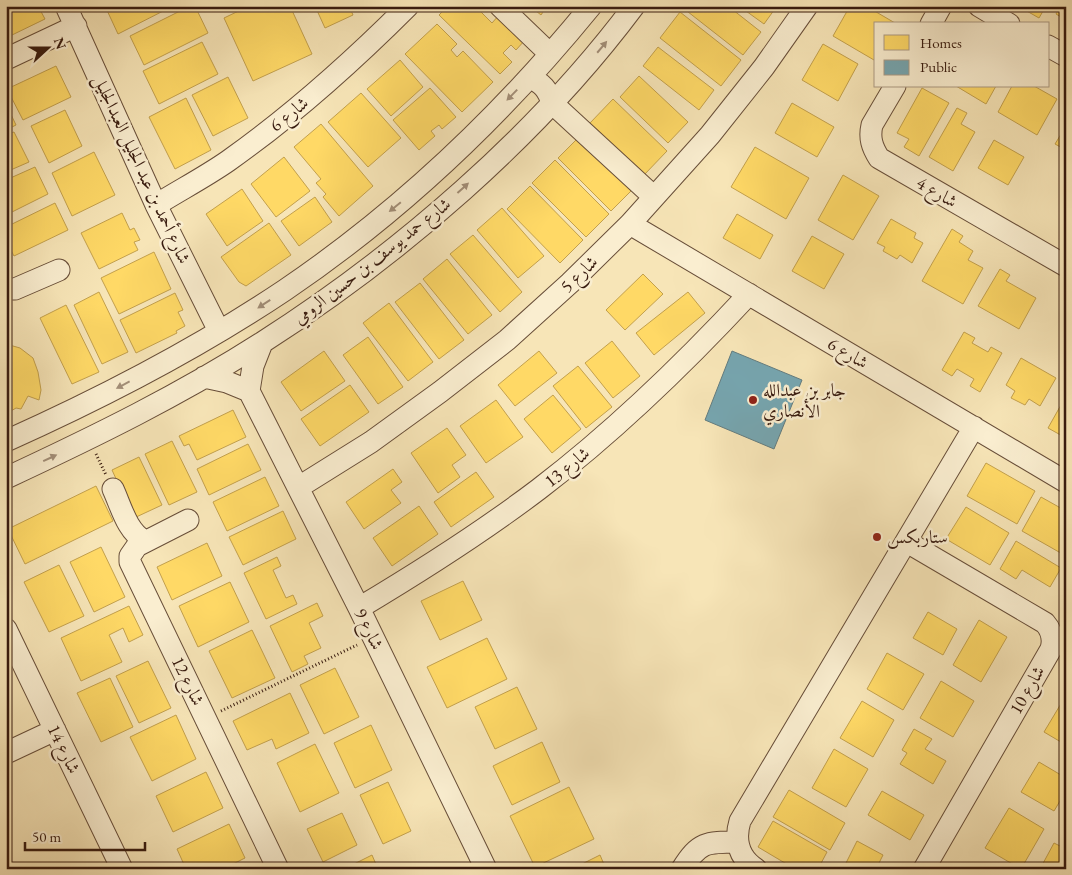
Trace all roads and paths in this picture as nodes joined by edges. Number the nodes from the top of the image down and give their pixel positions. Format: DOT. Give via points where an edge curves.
graph roads {
  1 [pos="66,6"];
  2 [pos="408,6"];
  3 [pos="500,6"];
  4 [pos="591,6"];
  5 [pos="634,6"];
  6 [pos="807,6"];
  7 [pos="941,6"];
  8 [pos="979,6"];
  9 [pos="932,22"];
  10 [pos="1006,22"];
  11 [pos="76,26"];
  12 [pos="1050,47"];
  13 [pos="554,50"];
  14 [pos="1066,56"];
  15 [pos="6,59"];
  16 [pos="582,70"];
  17 [pos="529,78"];
  18 [pos="894,88"];
  19 [pos="552,103"];
  20 [pos="654,197"];
  21 [pos="156,205"];
  22 [pos="630,224"];
  23 [pos="1066,266"];
  24 [pos="59,270"];
  25 [pos="6,289"];
  26 [pos="750,294"];
  27 [pos="219,331"];
  28 [pos="262,343"];
  29 [pos="204,377"];
  30 [pos="249,391"];
  31 [pos="974,427"];
  32 [pos="89,440"];
  33 [pos="6,441"];
  34 [pos="6,478"];
  35 [pos="1066,482"];
  36 [pos="299,487"];
  37 [pos="112,489"];
  38 [pos="188,520"];
  39 [pos="146,541"];
  40 [pos="907,542"];
  41 [pos="359,608"];
  42 [pos="6,629"];
  43 [pos="373,637"];
  44 [pos="206,719"];
  45 [pos="55,730"];
  46 [pos="6,753"];
  47 [pos="737,842"];
  48 [pos="122,869"];
  49 [pos="278,869"];
  50 [pos="486,869"];
  51 [pos="682,869"];
  52 [pos="756,869"];
  53 [pos="924,869"];
  1 -- 11 [label="street, شارع أحمد بن عبد الجليل العبدالجليل"];
  2 -- 21 [label="street, شارع 6" via="371,43 281,121 226,162"];
  3 -- 13 [label="street"];
  4 -- 13 [label="street, شارع حمد يوسف بن حسين الرومي"];
  16 -- 5 [label="street, شارع حمد يوسف بن حسين الرومي, one-way"];
  6 -- 20 [label="street, شارع 5" via="710,135"];
  7 -- 9 [label="street"];
  8 -- 10 [label="street"];
  11 -- 15 [label="street"];
  11 -- 21 [label="street, شارع أحمد بن عبد الجليل العبدالجليل"];
  12 -- 14 [label="street"];
  13 -- 16 [label="street" via="564,64"];
  13 -- 17 [label="street, شارع حمد يوسف بن حسين الرومي"];
  16 -- 19 [label="street, شارع حمد يوسف بن حسين الرومي"];
  17 -- 19 [label="street" via="542,84"];
  17 -- 27 [label="street, شارع حمد يوسف بن حسين الرومي, one-way" via="439,169 387,214 299,280"];
  18 -- 23 [label="street, شارع 4" via="872,125 872,146 879,158"];
  19 -- 20 [label="street"];
  28 -- 19 [label="street, شارع حمد يوسف بن حسين الرومي, one-way" via="338,292 426,222"];
  20 -- 22 [label="street, شارع 5"];
  21 -- 27 [label="street, شارع أحمد بن عبد الجليل العبدالجليل"];
  22 -- 26 [label="street, شارع 6"];
  22 -- 36 [label="street, شارع 5" via="506,340 371,442"];
  24 -- 25 [label="street" via="15,289"];
  26 -- 31 [label="street, شارع 6"];
  26 -- 41 [label="street, شارع 13" via="628,415 533,494 469,540"];
  27 -- 33 [label="street, شارع حمد يوسف بن حسين الرومي, one-way" via="75,410"];
  28 -- 29 [label="street, شارع حمد يوسف بن حسين الرومي"];
  28 -- 30 [label="street" via="253,366"];
  29 -- 30 [label="street"];
  29 -- 32 [label="street, شارع حمد يوسف بن حسين الرومي"];
  30 -- 36 [label="street, شارع 9"];
  31 -- 35 [label="street, شارع 6"];
  31 -- 40 [label="street"];
  34 -- 32 [label="street, شارع حمد يوسف بن حسين الرومي, one-way"];
  32 -- 37 [label="path"];
  36 -- 41 [label="street, شارع 9"];
  37 -- 39 [label="street" via="132,530"];
  38 -- 39 [label="street, شارع 12"];
  39 -- 44 [label="street, شارع 12" via="133,550 130,562"];
  40 -- 47 [label="street" via="740,821"];
  40 -- 53 [label="street, شارع 10" via="1045,623 1053,638 1051,649"];
  41 -- 43 [label="street, شارع 9"];
  42 -- 45 [label="street, شارع 14"];
  43 -- 44 [label="path"];
  43 -- 50 [label="street, شارع 9"];
  44 -- 49 [label="street, شارع 12"];
  45 -- 46 [label="street"];
  45 -- 48 [label="street, شارع 14"];
  47 -- 51 [label="street" via="708,843 699,847"];
  47 -- 52 [label="street" via="742,856"];
}
